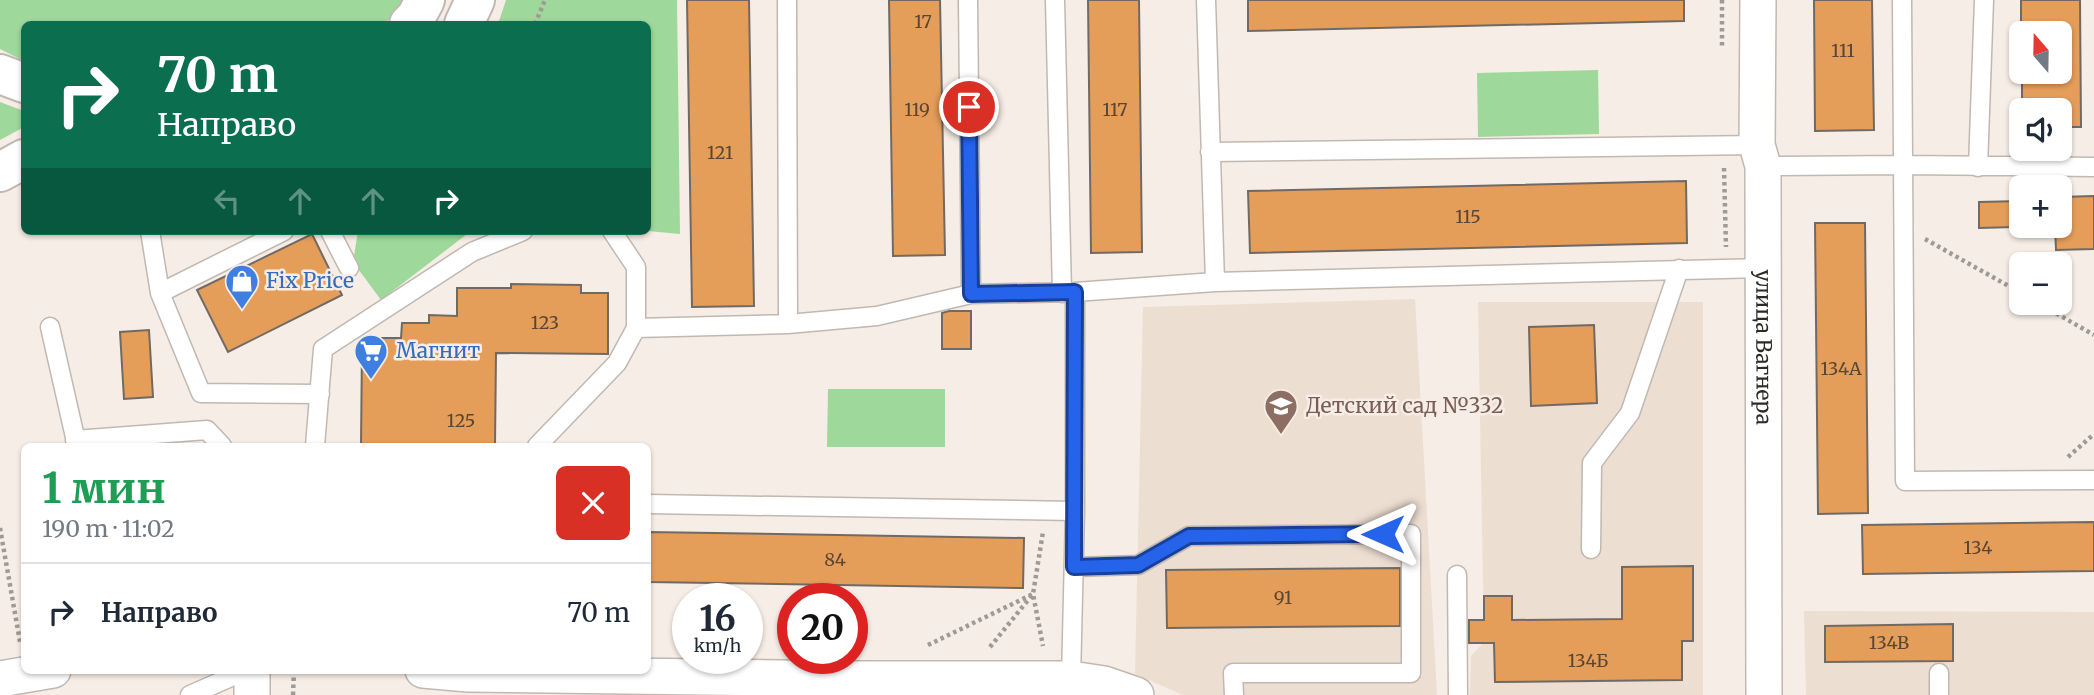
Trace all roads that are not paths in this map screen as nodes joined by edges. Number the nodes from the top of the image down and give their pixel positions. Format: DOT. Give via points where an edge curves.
graph roads {
  1 [pos="425,0"];
  2 [pos="475,0"];
  3 [pos="787,0"];
  4 [pos="968,0"];
  5 [pos="1055,0"];
  6 [pos="1206,0"];
  7 [pos="1758,0"];
  8 [pos="1902,0"];
  9 [pos="1984,0"];
  10 [pos="413,21"];
  11 [pos="465,21"];
  12 [pos="0,74"];
  13 [pos="21,82"];
  14 [pos="1210,152"];
  15 [pos="1760,156"];
  16 [pos="21,161"];
  17 [pos="1903,164"];
  18 [pos="1978,167"];
  19 [pos="2094,167"];
  20 [pos="0,172"];
  21 [pos="151,235"];
  22 [pos="276,235"];
  23 [pos="332,235"];
  24 [pos="513,235"];
  25 [pos="615,235"];
  26 [pos="349,268"];
  27 [pos="1763,268"];
  28 [pos="1679,269"];
  29 [pos="1215,282"];
  30 [pos="160,293"];
  31 [pos="1069,293"];
  32 [pos="971,294"];
  33 [pos="788,324"];
  34 [pos="50,327"];
  35 [pos="636,328"];
  36 [pos="320,394"];
  37 [pos="76,443"];
  38 [pos="219,443"];
  39 [pos="315,443"];
  40 [pos="540,443"];
  41 [pos="2094,480"];
  42 [pos="651,504"];
  43 [pos="1075,512"];
  44 [pos="1591,549"];
  45 [pos="1074,567"];
  46 [pos="1457,575"];
  47 [pos="1939,673"];
  48 [pos="31,674"];
  49 [pos="232,674"];
  50 [pos="252,674"];
  51 [pos="436,674"];
  52 [pos="921,674"];
  53 [pos="532,678"];
  54 [pos="1061,679"];
  55 [pos="0,680"];
  56 [pos="468,684"];
  57 [pos="735,686"];
  58 [pos="190,695"];
  59 [pos="252,695"];
  60 [pos="1136,695"];
  61 [pos="1234,695"];
  62 [pos="1458,695"];
  63 [pos="1764,695"];
  64 [pos="1939,695"];
  1 -- 10 [label="main road"];
  2 -- 11 [label="main road"];
  3 -- 33 [label="lane"];
  4 -- 32 [label="lane"];
  5 -- 31 [label="lane"];
  6 -- 14 [label="lane"];
  7 -- 15 [label="street, улица Вагнера"];
  8 -- 17 [label="lane"];
  9 -- 18 [label="lane"];
  12 -- 13 [label="main road"];
  14 -- 15 [label="lane"];
  14 -- 29 [label="lane"];
  15 -- 17 [label="lane"];
  15 -- 27 [label="street, улица Вагнера"];
  16 -- 20 [label="main road"];
  17 -- 18 [label="lane"];
  17 -- 41 [label="lane" via="1905,481"];
  18 -- 19 [label="lane"];
  21 -- 30 [label="lane"];
  22 -- 30 [label="lane"];
  23 -- 26 [label="lane"];
  24 -- 36 [label="lane" via="472,252 323,349"];
  25 -- 35 [label="lane" via="636,267"];
  27 -- 28 [label="lane"];
  27 -- 63 [label="street, улица Вагнера"];
  28 -- 29 [label="lane"];
  28 -- 44 [label="lane" via="1630,413 1592,463"];
  29 -- 31 [label="lane"];
  30 -- 36 [label="lane" via="201,393"];
  31 -- 32 [label="lane"];
  31 -- 43 [label="lane"];
  32 -- 33 [label="lane" via="877,316"];
  33 -- 35 [label="lane"];
  34 -- 37 [label="lane"];
  35 -- 40 [label="lane" via="617,363"];
  36 -- 39 [label="lane"];
  37 -- 38 [label="lane" via="207,430"];
  42 -- 43 [label="lane"];
  43 -- 45 [label="lane"];
  45 -- 54 [label="lane"];
  45 -- 61 [label="lane" via="1138,565 1189,536 1411,534 1411,674 1233,673"];
  46 -- 62 [label="lane"];
  47 -- 64 [label="lane"];
  48 -- 55 [label="street"];
  49 -- 58 [label="lane"];
  50 -- 59 [label="street"];
  51 -- 56 [label="street"];
  52 -- 54 [label="street"];
  52 -- 57 [label="street"];
  53 -- 56 [label="street"];
  53 -- 57 [label="street"];
  54 -- 60 [label="street" via="1104,684"];
}
